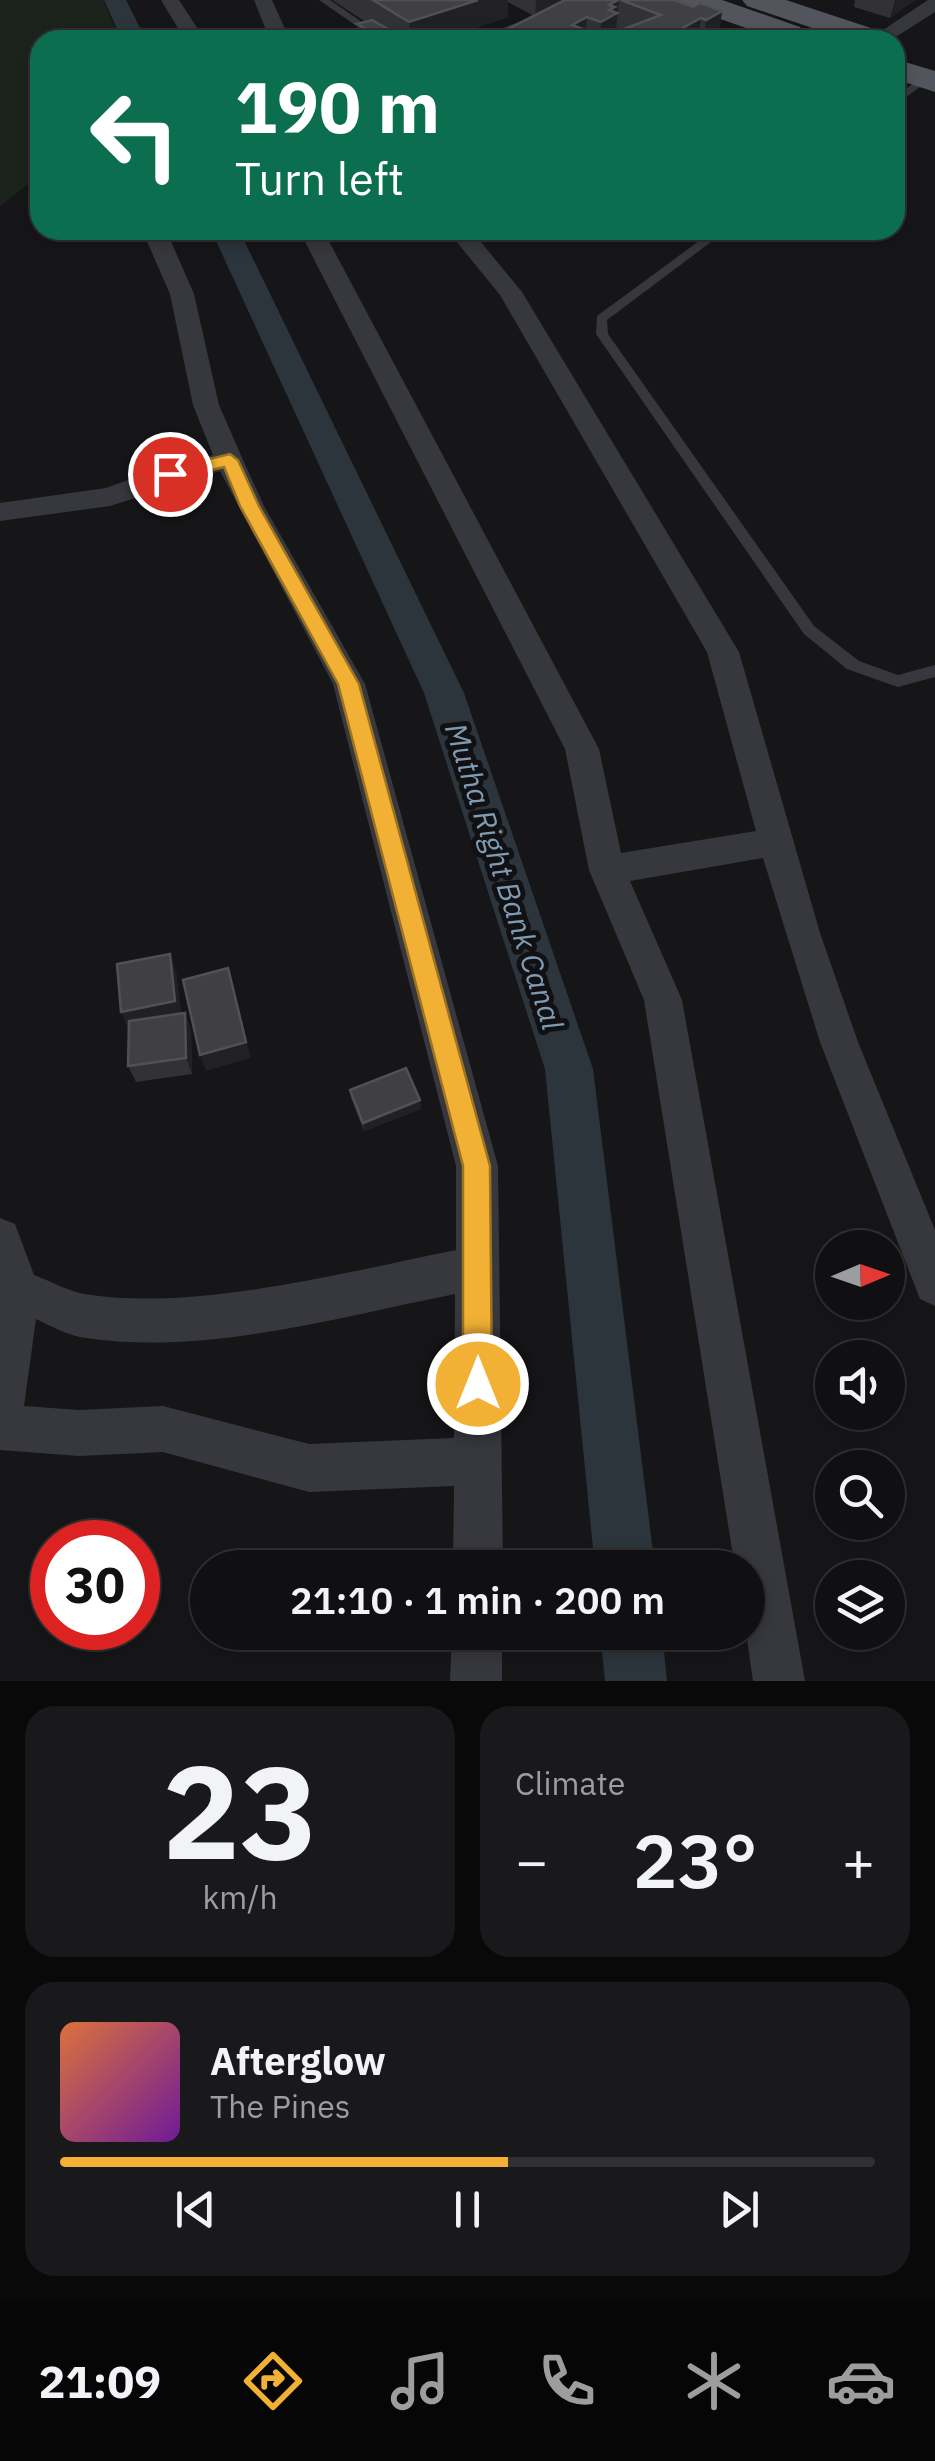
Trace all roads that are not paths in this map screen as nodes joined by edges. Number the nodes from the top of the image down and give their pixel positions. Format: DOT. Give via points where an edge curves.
graph roads {
  1 [pos="170,0"];
  2 [pos="263,0"];
  3 [pos="324,0"];
  4 [pos="935,4"];
  5 [pos="692,13"];
  6 [pos="511,16"];
  7 [pos="541,18"];
  8 [pos="755,22"];
  9 [pos="526,24"];
  10 [pos="189,30"];
  11 [pos="276,30"];
  12 [pos="368,30"];
  13 [pos="506,30"];
  14 [pos="715,30"];
  15 [pos="780,30"];
  16 [pos="810,30"];
  17 [pos="894,30"];
  18 [pos="905,53"];
  19 [pos="905,69"];
  20 [pos="932,73"];
  21 [pos="905,94"];
  22 [pos="158,240"];
  23 [pos="316,240"];
  24 [pos="467,240"];
  25 [pos="707,240"];
  26 [pos="230,460"];
  27 [pos="0,512"];
  28 [pos="935,670"];
  29 [pos="774,842"];
  30 [pos="608,870"];
  31 [pos="0,1239"];
  32 [pos="477,1268"];
  33 [pos="935,1284"];
  34 [pos="18,1290"];
  35 [pos="0,1411"];
  36 [pos="0,1426"];
  37 [pos="478,1461"];
  38 [pos="478,1550"];
  39 [pos="477,1650"];
  40 [pos="476,1681"];
  41 [pos="778,1681"];
  1 -- 10 [label="street"];
  2 -- 11 [label="street"];
  3 -- 12 [label="lane"];
  4 -- 17 [label="street"];
  5 -- 8 [label="main road"];
  5 -- 14 [label="lane"];
  6 -- 9 [label="lane"];
  7 -- 9 [label="lane"];
  8 -- 15 [label="main road"];
  8 -- 16 [label="main road"];
  9 -- 13 [label="lane"];
  18 -- 20 [label="main road"];
  19 -- 20 [label="main road"];
  20 -- 21 [label="lane"];
  22 -- 26 [label="street" via="182,294 206,405"];
  23 -- 30 [label="street" via="582,748"];
  24 -- 29 [label="street" via="510,292 594,426 723,652"];
  25 -- 28 [label="lane" via="601,318 602,334 808,630 853,665 898,680"];
  26 -- 27 [label="street" via="110,497"];
  26 -- 32 [label="street" via="349,684 477,1166"];
  29 -- 30 [label="street"];
  29 -- 33 [label="street" via="839,1042"];
  30 -- 41 [label="street" via="663,1000"];
  31 -- 34 [label="street"];
  32 -- 34 [label="street" via="268,1309 145,1321 81,1316"];
  32 -- 37 [label="street"];
  34 -- 35 [label="street"];
  36 -- 37 [label="street" via="79,1434 163,1430 309,1468"];
  37 -- 38 [label="street"];
  39 -- 40 [label="street"];
}
